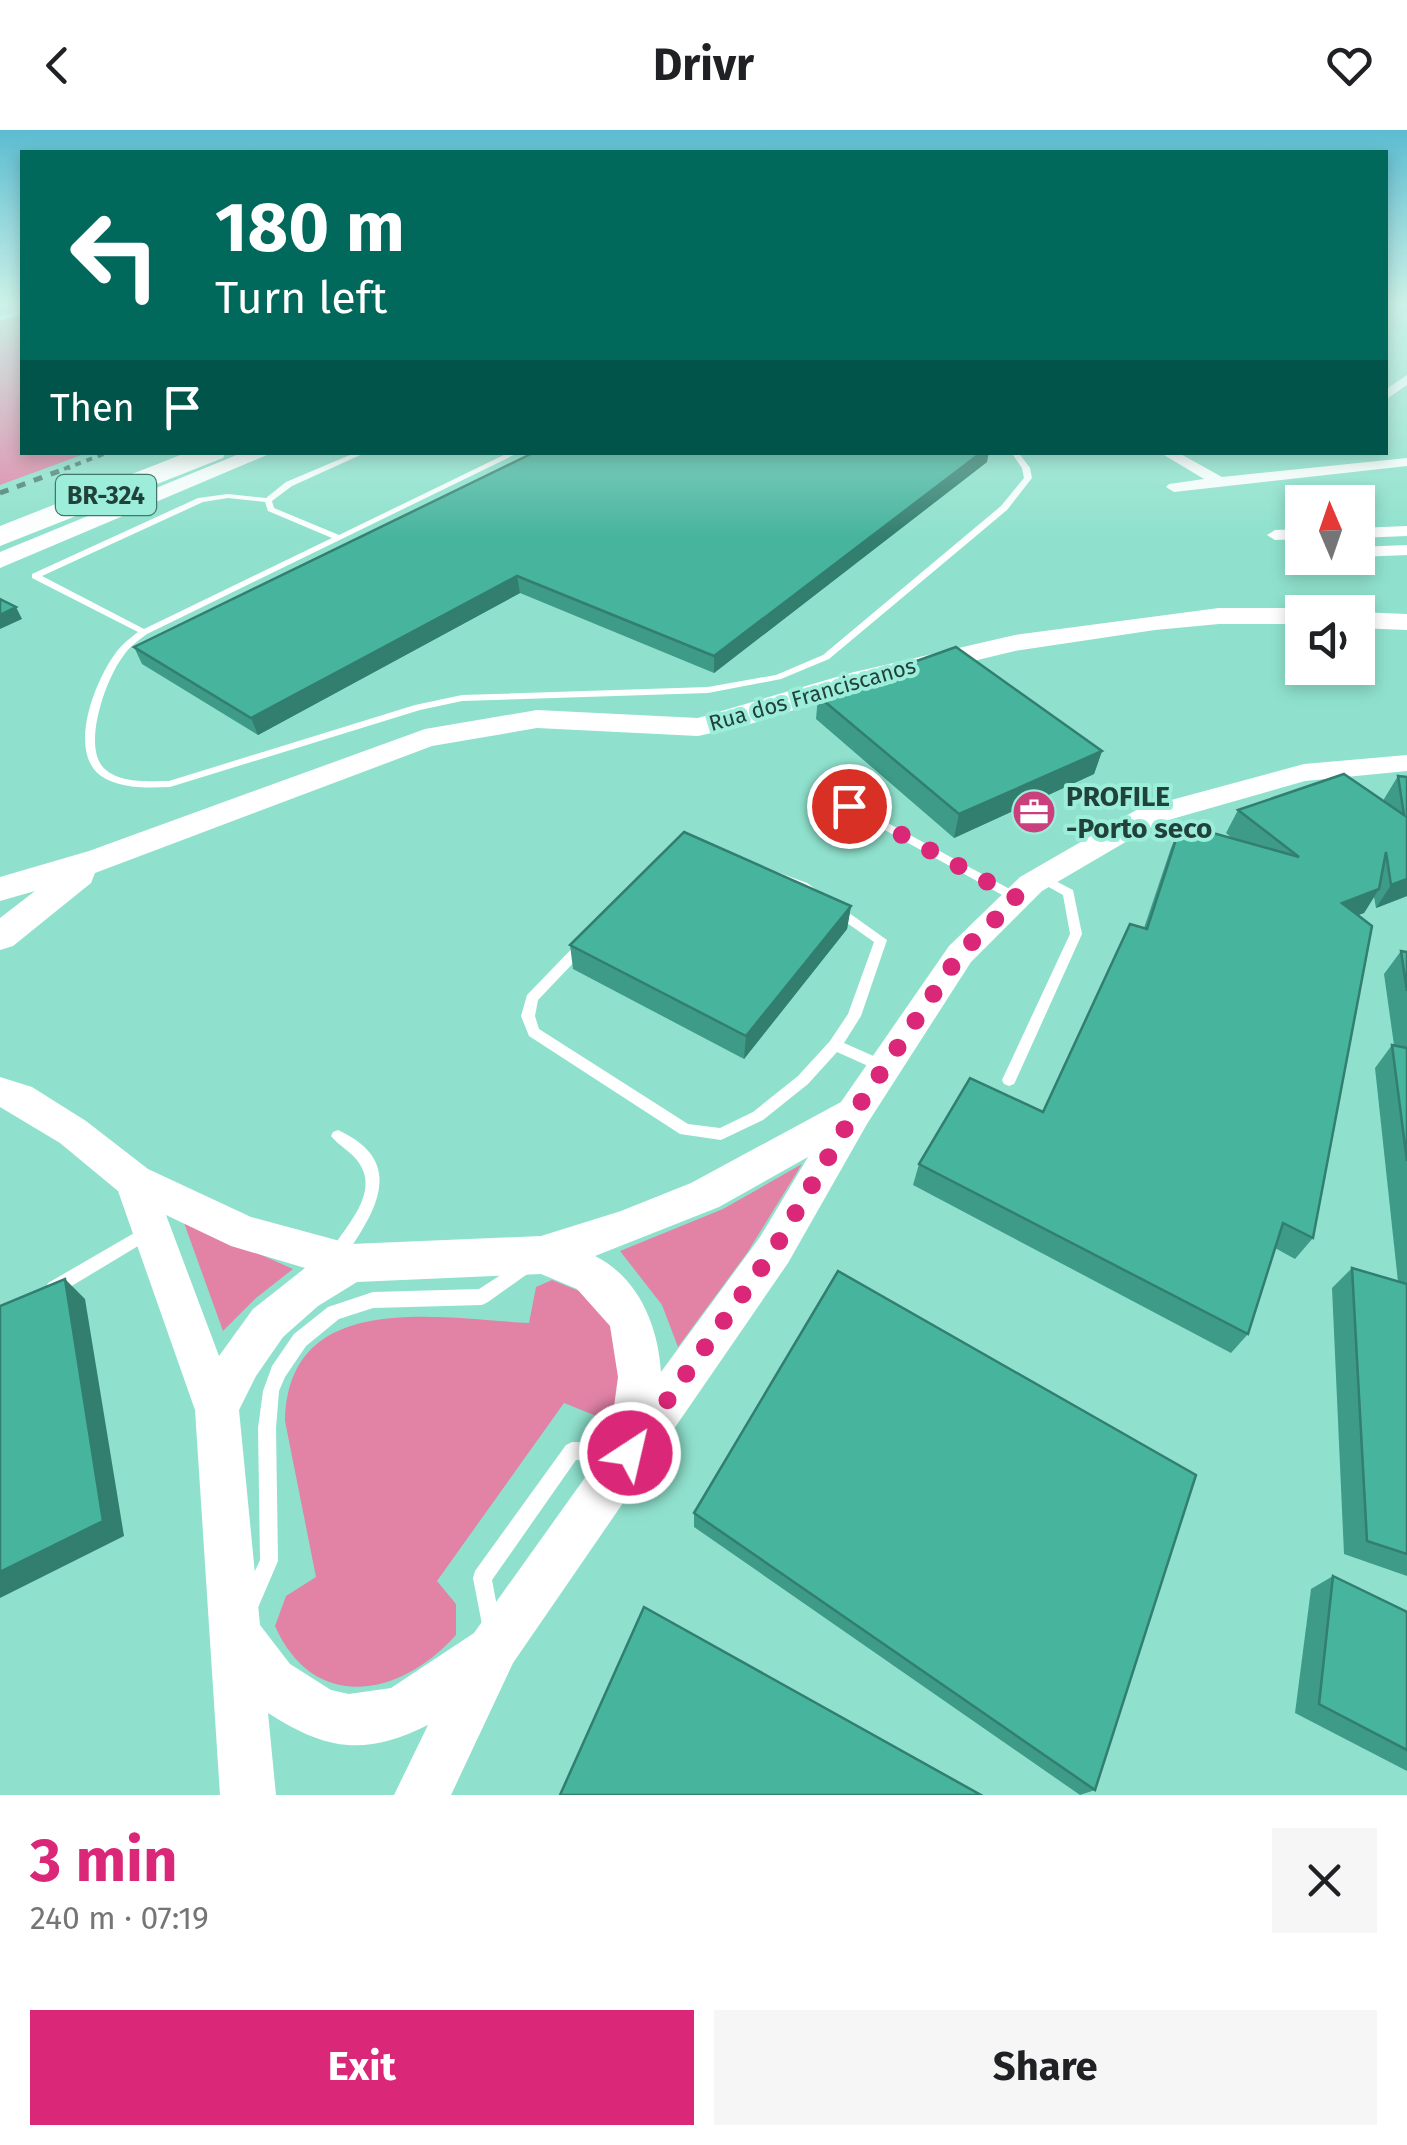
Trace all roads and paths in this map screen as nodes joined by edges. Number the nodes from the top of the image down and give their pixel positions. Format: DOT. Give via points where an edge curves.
graph roads {
  1 [pos="164,455"];
  2 [pos="205,455"];
  3 [pos="257,455"];
  4 [pos="357,455"];
  5 [pos="512,455"];
  6 [pos="1016,455"];
  7 [pos="1171,455"];
  8 [pos="1407,462"];
  9 [pos="1218,481"];
  10 [pos="1174,486"];
  11 [pos="268,500"];
  12 [pos="0,519"];
  13 [pos="1407,531"];
  14 [pos="1375,532"];
  15 [pos="1274,535"];
  16 [pos="1285,535"];
  17 [pos="0,537"];
  18 [pos="337,537"];
  19 [pos="1375,545"];
  20 [pos="1381,550"];
  21 [pos="1407,550"];
  22 [pos="1375,551"];
  23 [pos="0,561"];
  24 [pos="1285,617"];
  25 [pos="1375,621"];
  26 [pos="1407,622"];
  27 [pos="144,632"];
  28 [pos="1407,763"];
  29 [pos="849,806"];
  30 [pos="101,859"];
  31 [pos="1042,878"];
  32 [pos="0,890"];
  33 [pos="1017,898"];
  34 [pos="0,937"];
  35 [pos="835,1045"];
  36 [pos="885,1066"];
  37 [pos="1009,1080"];
  38 [pos="6,1086"];
  39 [pos="854,1113"];
  40 [pos="338,1136"];
  41 [pos="134,1181"];
  42 [pos="151,1230"];
  43 [pos="541,1255"];
  44 [pos="343,1261"];
  45 [pos="34,1300"];
  46 [pos="217,1410"];
  47 [pos="630,1453"];
  48 [pos="236,1634"];
  49 [pos="494,1646"];
  50 [pos="248,1795"];
  51 [pos="422,1795"];
  1 -- 12 [label="highway, BR-324"];
  2 -- 17 [label="highway, BR-324"];
  3 -- 23 [label="main road"];
  4 -- 11 [label="lane"];
  5 -- 18 [label="lane"];
  6 -- 27 [label="lane" via="1028,478 1004,508 826,657 746,685 462,698 213,774 143,785 97,767 89,749 108,671"];
  7 -- 9 [label="street"];
  8 -- 9 [label="street"];
  9 -- 10 [label="street"];
  11 -- 18 [label="lane" via="271,509"];
  11 -- 27 [label="lane" via="201,500 35,576"];
  13 -- 14 [label="street"];
  15 -- 16 [label="street"];
  18 -- 27 [label="lane"];
  19 -- 20 [label="street"];
  20 -- 21 [label="street"];
  20 -- 22 [label="street"];
  24 -- 30 [label="main road, Rua dos Franciscanos" via="1171,620 1015,643 698,727 537,719 463,730 390,749"];
  25 -- 26 [label="main road"];
  28 -- 31 [label="street" via="1304,773 1148,816"];
  29 -- 33 [label="lane"];
  30 -- 32 [label="main road, Rua dos Franciscanos"];
  30 -- 34 [label="main road, Rua dos Franciscanos"];
  31 -- 33 [label="street"];
  31 -- 37 [label="lane" via="1069,894 1076,934"];
  33 -- 36 [label="street" via="960,954"];
  35 -- 35 [label="lane" via="854,1016 881,940 803,886 693,844 673,851 557,971 532,998 528,1016 534,1032 685,1130 721,1134 758,1116"];
  35 -- 36 [label="lane"];
  36 -- 39 [label="street"];
  38 -- 41 [label="street"];
  39 -- 43 [label="street" via="704,1195"];
  39 -- 47 [label="street" via="774,1250"];
  40 -- 44 [label="lane" via="357,1147 374,1176"];
  41 -- 42 [label="street"];
  41 -- 44 [label="street" via="245,1234"];
  42 -- 45 [label="lane"];
  42 -- 46 [label="street"];
  43 -- 44 [label="street"];
  43 -- 47 [label="street" via="596,1277 620,1302 635,1334 642,1373"];
  43 -- 48 [label="lane" via="482,1297 363,1303 334,1313 300,1340 270,1391 269,1561"];
  44 -- 46 [label="street" via="255,1336 236,1362"];
  46 -- 48 [label="street"];
  47 -- 49 [label="street"];
  48 -- 49 [label="street" via="270,1682 338,1722 384,1720 435,1694"];
  48 -- 50 [label="street"];
  49 -- 51 [label="street"];
}
